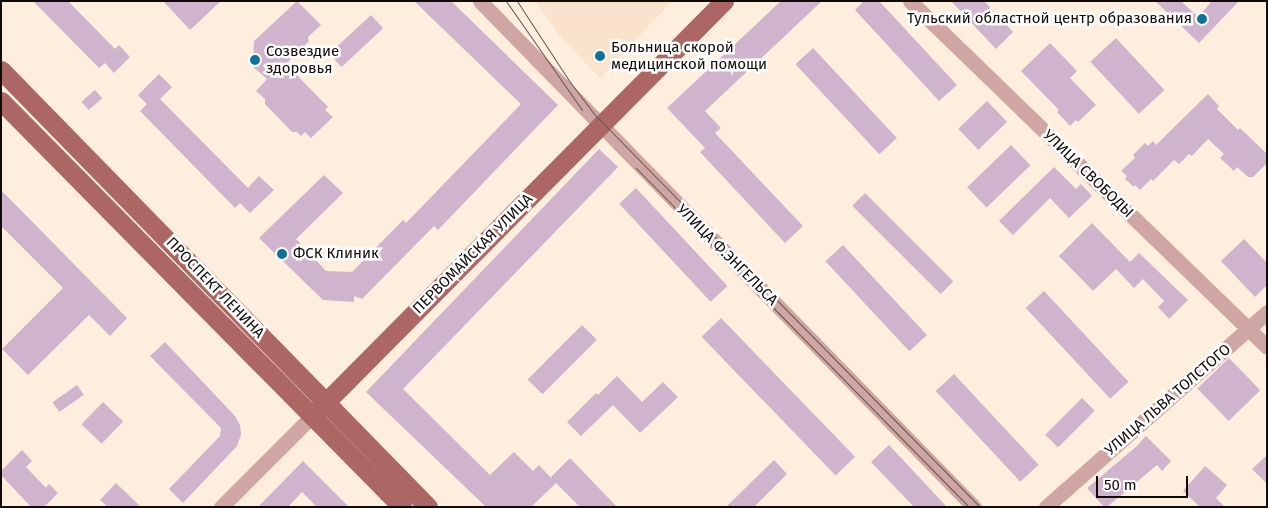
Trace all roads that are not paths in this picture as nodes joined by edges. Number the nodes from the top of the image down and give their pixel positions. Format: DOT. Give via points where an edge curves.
graph roads {
  1 [pos="480,1"];
  2 [pos="724,1"];
  3 [pos="910,1"];
  4 [pos="1,70"];
  5 [pos="1,101"];
  6 [pos="600,126"];
  7 [pos="1267,312"];
  8 [pos="1250,329"];
  9 [pos="1267,347"];
  10 [pos="326,402"];
  11 [pos="312,416"];
  12 [pos="222,507"];
  13 [pos="402,507"];
  14 [pos="428,507"];
  15 [pos="974,507"];
  16 [pos="1046,507"];
  1 -- 6 [label="street, УЛИЦА Ф.ЭНГЕЛЬСА"];
  2 -- 6 [label="main road, ПЕРВОМАЙСКАЯ УЛИЦА"];
  3 -- 8 [label="street, УЛИЦА СВОБОДЫ"];
  4 -- 10 [label="main road, ПРОСПЕКТ ЛЕНИНА"];
  5 -- 11 [label="main road, ПРОСПЕКТ ЛЕНИНА"];
  6 -- 10 [label="main road, ПЕРВОМАЙСКАЯ УЛИЦА"];
  6 -- 15 [label="street, УЛИЦА Ф.ЭНГЕЛЬСА"];
  7 -- 8 [label="street, УЛИЦА ЛЬВА ТОЛСТОГО"];
  8 -- 9 [label="street, УЛИЦА СВОБОДЫ"];
  8 -- 16 [label="street, УЛИЦА ЛЬВА ТОЛСТОГО"];
  10 -- 11 [label="main road, ПЕРВОМАЙСКАЯ УЛИЦА"];
  10 -- 14 [label="main road, ПРОСПЕКТ ЛЕНИНА"];
  11 -- 12 [label="street, ПЕРВОМАЙСКАЯ УЛИЦА"];
  11 -- 13 [label="main road, ПРОСПЕКТ ЛЕНИНА"];
}
